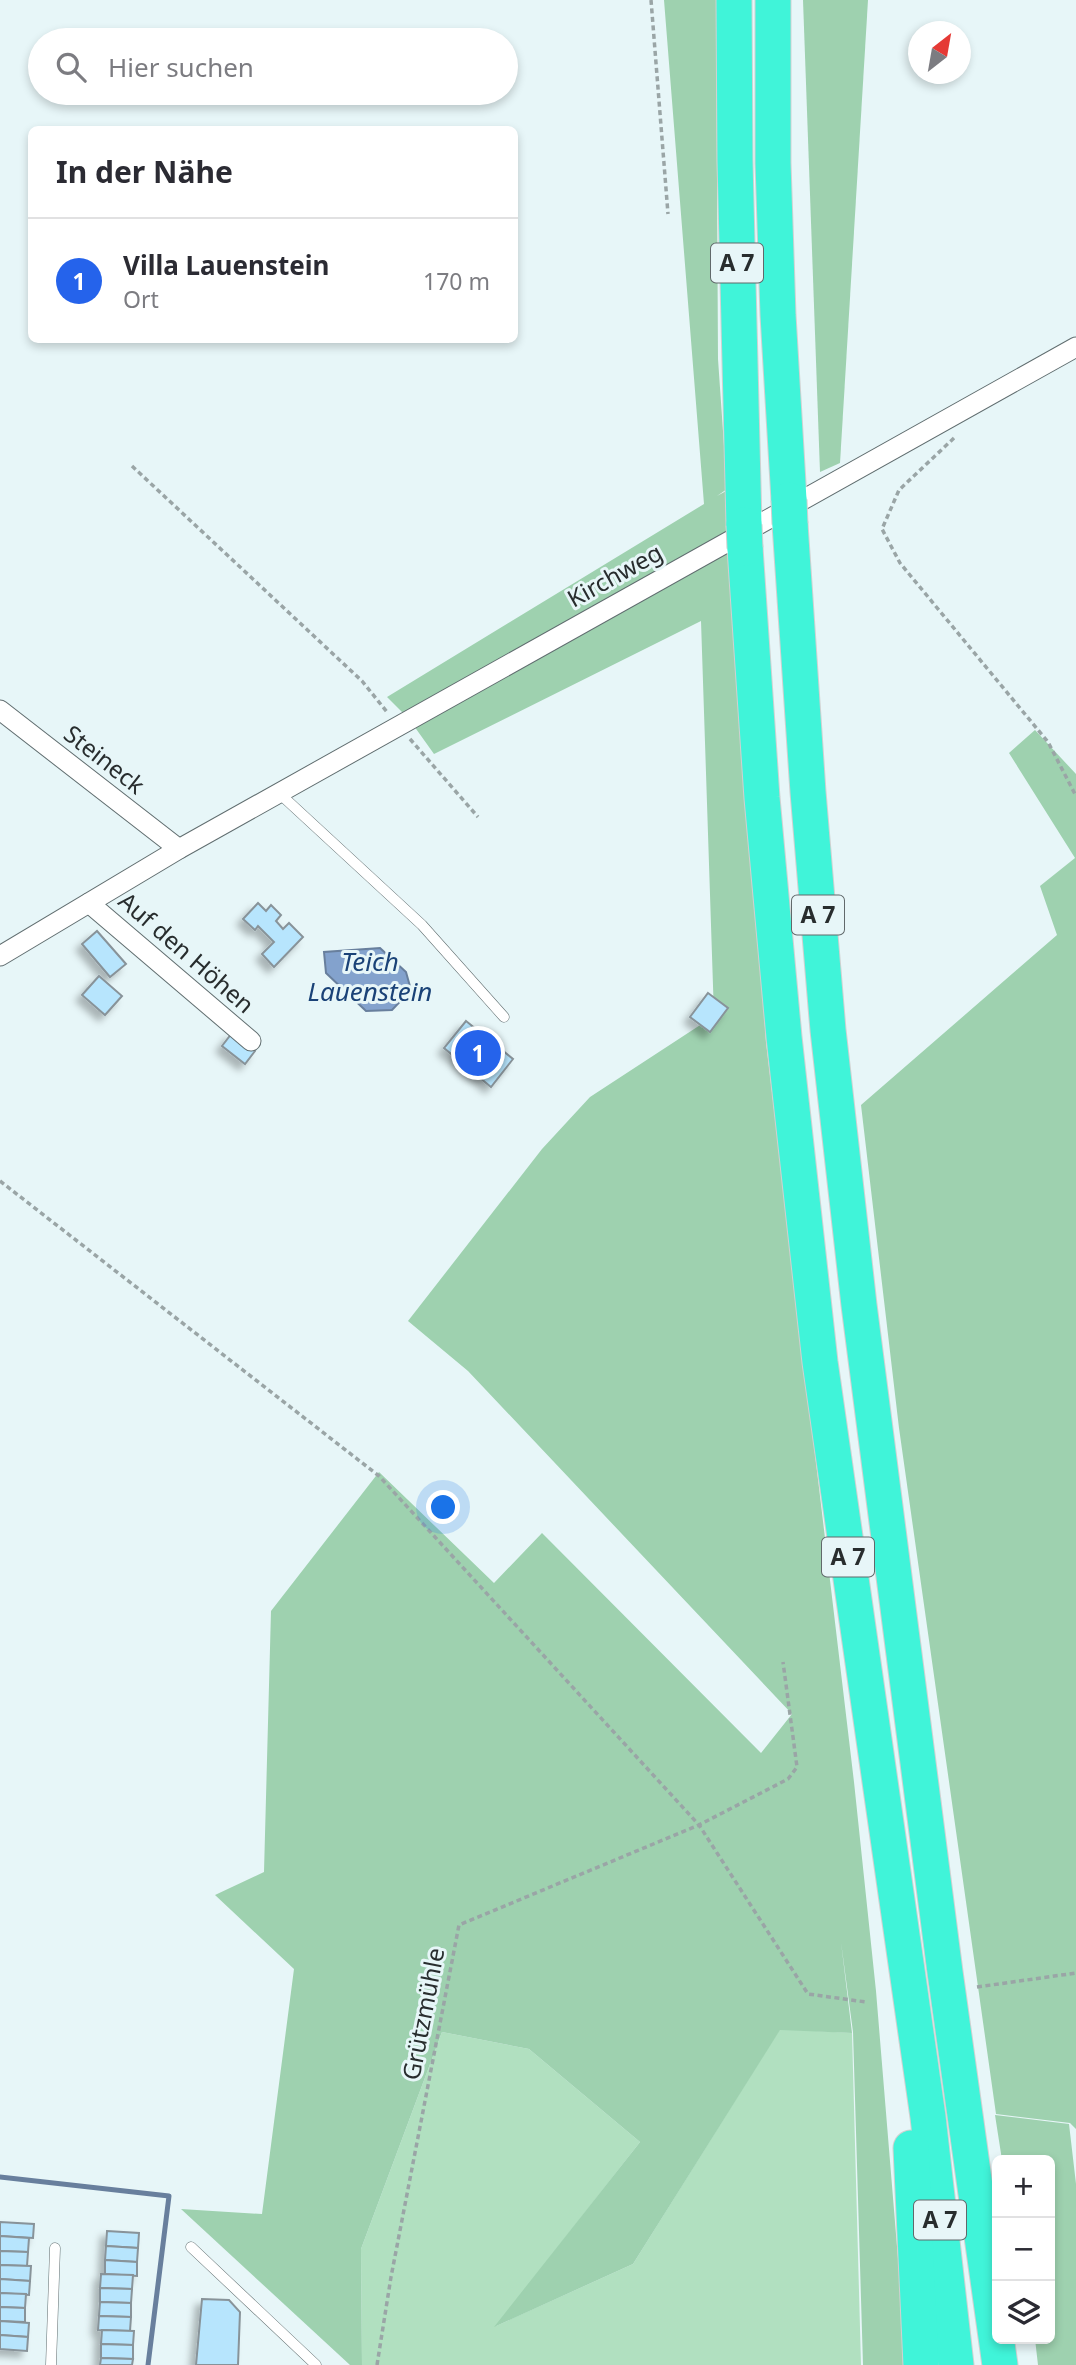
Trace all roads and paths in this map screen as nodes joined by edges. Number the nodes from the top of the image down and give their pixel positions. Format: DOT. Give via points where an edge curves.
graph roads {
  1 [pos="651,0"];
  2 [pos="734,0"];
  3 [pos="773,0"];
  4 [pos="668,214"];
  5 [pos="1076,346"];
  6 [pos="958,434"];
  7 [pos="132,466"];
  8 [pos="0,710"];
  9 [pos="398,726"];
  10 [pos="278,793"];
  11 [pos="1076,796"];
  12 [pos="478,817"];
  13 [pos="179,849"];
  14 [pos="89,902"];
  15 [pos="0,956"];
  16 [pos="504,1017"];
  17 [pos="251,1041"];
  18 [pos="0,1181"];
  19 [pos="782,1662"];
  20 [pos="699,1825"];
  21 [pos="1076,1973"];
  22 [pos="977,1987"];
  23 [pos="866,2002"];
  24 [pos="921,2075"];
  25 [pos="191,2246"];
  26 [pos="55,2248"];
  27 [pos="51,2365"];
  28 [pos="316,2365"];
  29 [pos="377,2365"];
  30 [pos="921,2365"];
  31 [pos="956,2365"];
  32 [pos="1000,2365"];
  1 -- 4 [label="path"];
  2 -- 24 [label="highway, A 7" via="745,536 762,798 820,1362"];
  3 -- 32 [label="highway, A 7" via="777,301 827,1017 945,1972"];
  5 -- 9 [label="street, Kirchweg"];
  6 -- 11 [label="path" via="899,490 882,529 900,563 1048,742"];
  7 -- 9 [label="path" via="362,681"];
  8 -- 13 [label="street, Steineck"];
  9 -- 10 [label="street, Kirchweg"];
  9 -- 12 [label="path"];
  10 -- 13 [label="street, Kirchweg"];
  10 -- 16 [label="lane" via="422,925"];
  13 -- 14 [label="street, Auf den Höhen"];
  14 -- 15 [label="street, Auf den Höhen"];
  14 -- 17 [label="street, Auf den Höhen"];
  18 -- 20 [label="path" via="379,1476"];
  19 -- 20 [label="path" via="797,1767 788,1779"];
  20 -- 23 [label="path" via="808,1994"];
  20 -- 29 [label="path, Grützmühle" via="459,1925"];
  21 -- 22 [label="path"];
  24 -- 30 [label="highway" via="911,2119"];
  24 -- 31 [label="highway, A 7"];
  25 -- 28 [label="lane"];
  26 -- 27 [label="lane"];
}
